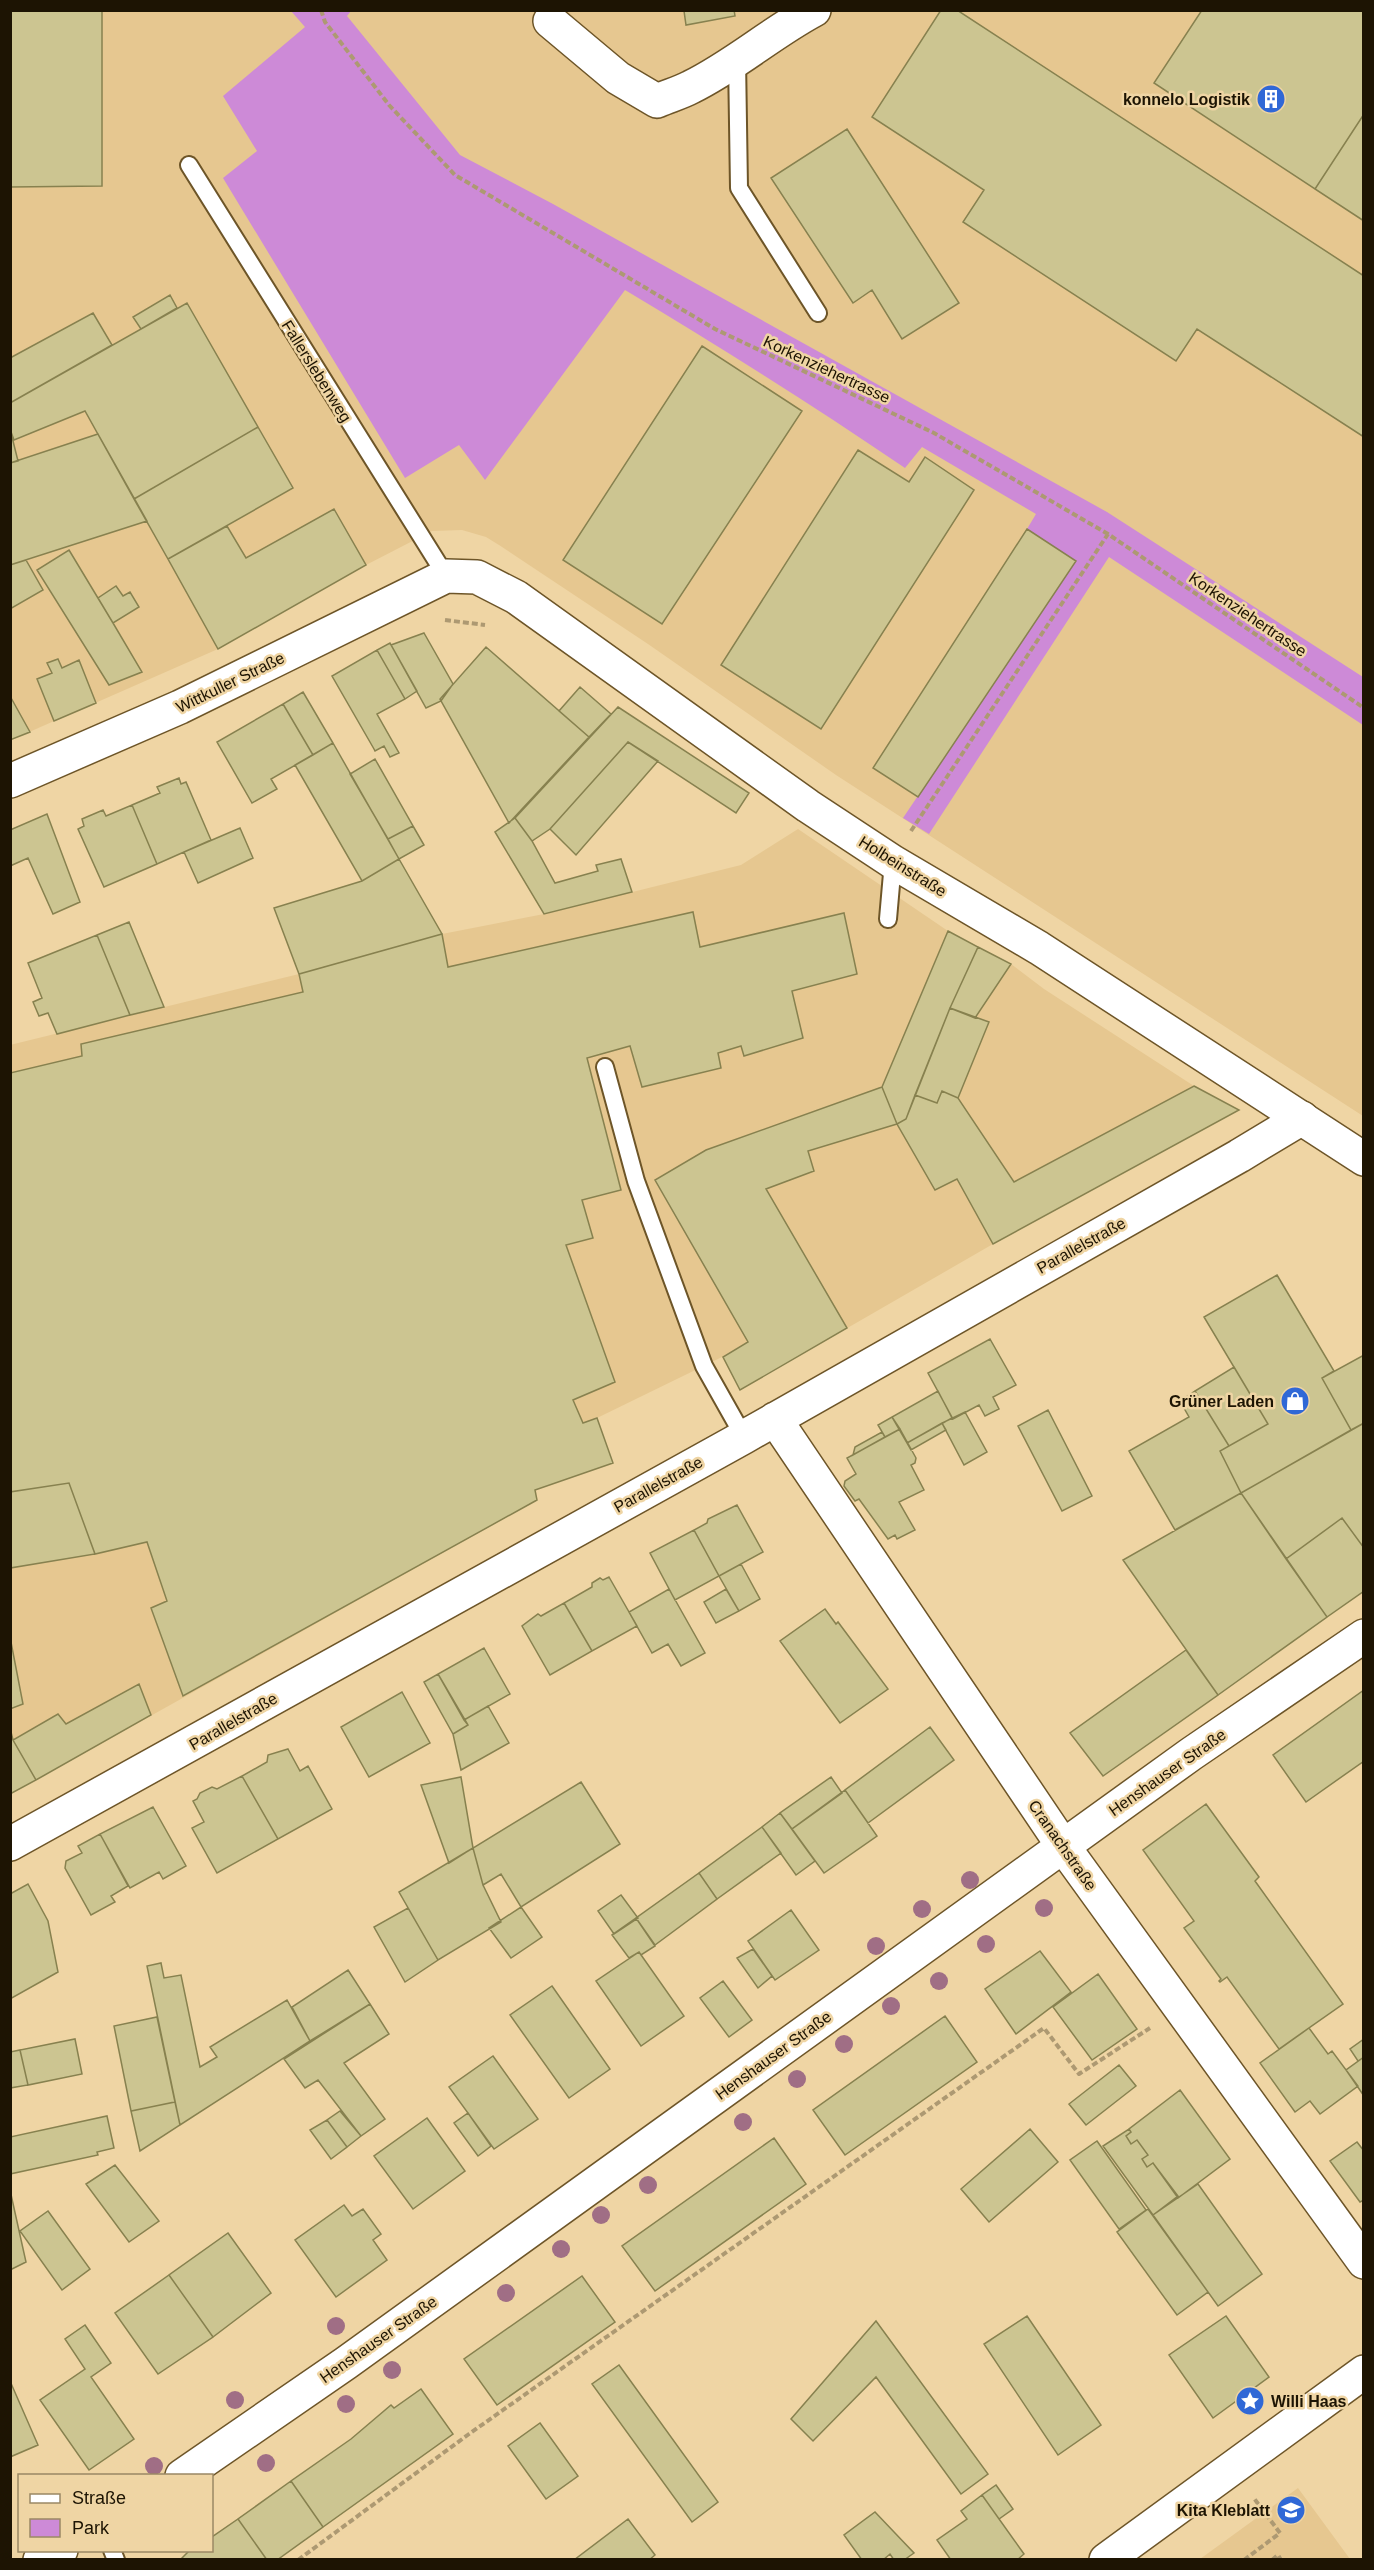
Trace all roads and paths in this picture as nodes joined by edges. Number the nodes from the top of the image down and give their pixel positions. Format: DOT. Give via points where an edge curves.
graph roads {
  1 [pos="321,10"];
  2 [pos="797,15"];
  3 [pos="550,21"];
  4 [pos="737,59"];
  5 [pos="189,165"];
  6 [pos="818,313"];
  7 [pos="1108,534"];
  8 [pos="446,576"];
  9 [pos="441,620"];
  10 [pos="492,626"];
  11 [pos="1364,708"];
  12 [pos="10,781"];
  13 [pos="893,862"];
  14 [pos="888,919"];
  15 [pos="605,1067"];
  16 [pos="1302,1118"];
  17 [pos="1364,1159"];
  18 [pos="775,1419"];
  19 [pos="744,1437"];
  20 [pos="1364,1636"];
  21 [pos="10,1844"];
  22 [pos="1063,1846"];
  23 [pos="1180,2009"];
  24 [pos="1364,2262"];
  25 [pos="1364,2372"];
  26 [pos="1231,2468"];
  27 [pos="183,2474"];
  28 [pos="56,2552"];
  29 [pos="40,2559"];
  30 [pos="298,2559"];
  31 [pos="1106,2559"];
  32 [pos="1245,2559"];
  33 [pos="1272,2559"];
  34 [pos="1281,2559"];
  1 -- 7 [label="path, Korkenziehertrasse" via="325,22 388,105 455,175 714,328 934,433"];
  2 -- 4 [label="street"];
  3 -- 4 [label="street" via="618,78 657,101 690,88"];
  4 -- 6 [label="lane" via="739,188"];
  5 -- 8 [label="lane, Fallerslebenweg"];
  7 -- 11 [label="path, Korkenziehertrasse"];
  7 -- 13 [label="path"];
  8 -- 12 [label="street, Wittkuller Straße" via="180,707"];
  8 -- 13 [label="street, Holbeinstraße" via="477,577 516,597 807,806"];
  9 -- 10 [label="path"];
  13 -- 14 [label="lane"];
  13 -- 16 [label="street, Holbeinstraße" via="1040,948"];
  15 -- 19 [label="lane" via="636,1180 704,1366"];
  16 -- 17 [label="street, Holbeinstraße"];
  16 -- 18 [label="street, Parallelstraße"];
  18 -- 19 [label="street, Parallelstraße"];
  18 -- 22 [label="street, Cranachstraße"];
  19 -- 21 [label="street, Parallelstraße"];
  20 -- 22 [label="street, Henshauser Straße"];
  22 -- 23 [label="street, Cranachstraße"];
  22 -- 27 [label="street, Henshauser Straße" via="346,2363"];
  23 -- 24 [label="street, Cranachstraße"];
  23 -- 30 [label="path" via="1079,2074 1044,2028"];
  25 -- 26 [label="street"];
  26 -- 31 [label="street"];
  26 -- 32 [label="path" via="1280,2533"];
  28 -- 29 [label="street"];
  33 -- 34 [label="path" via="1278,2555"];
}
